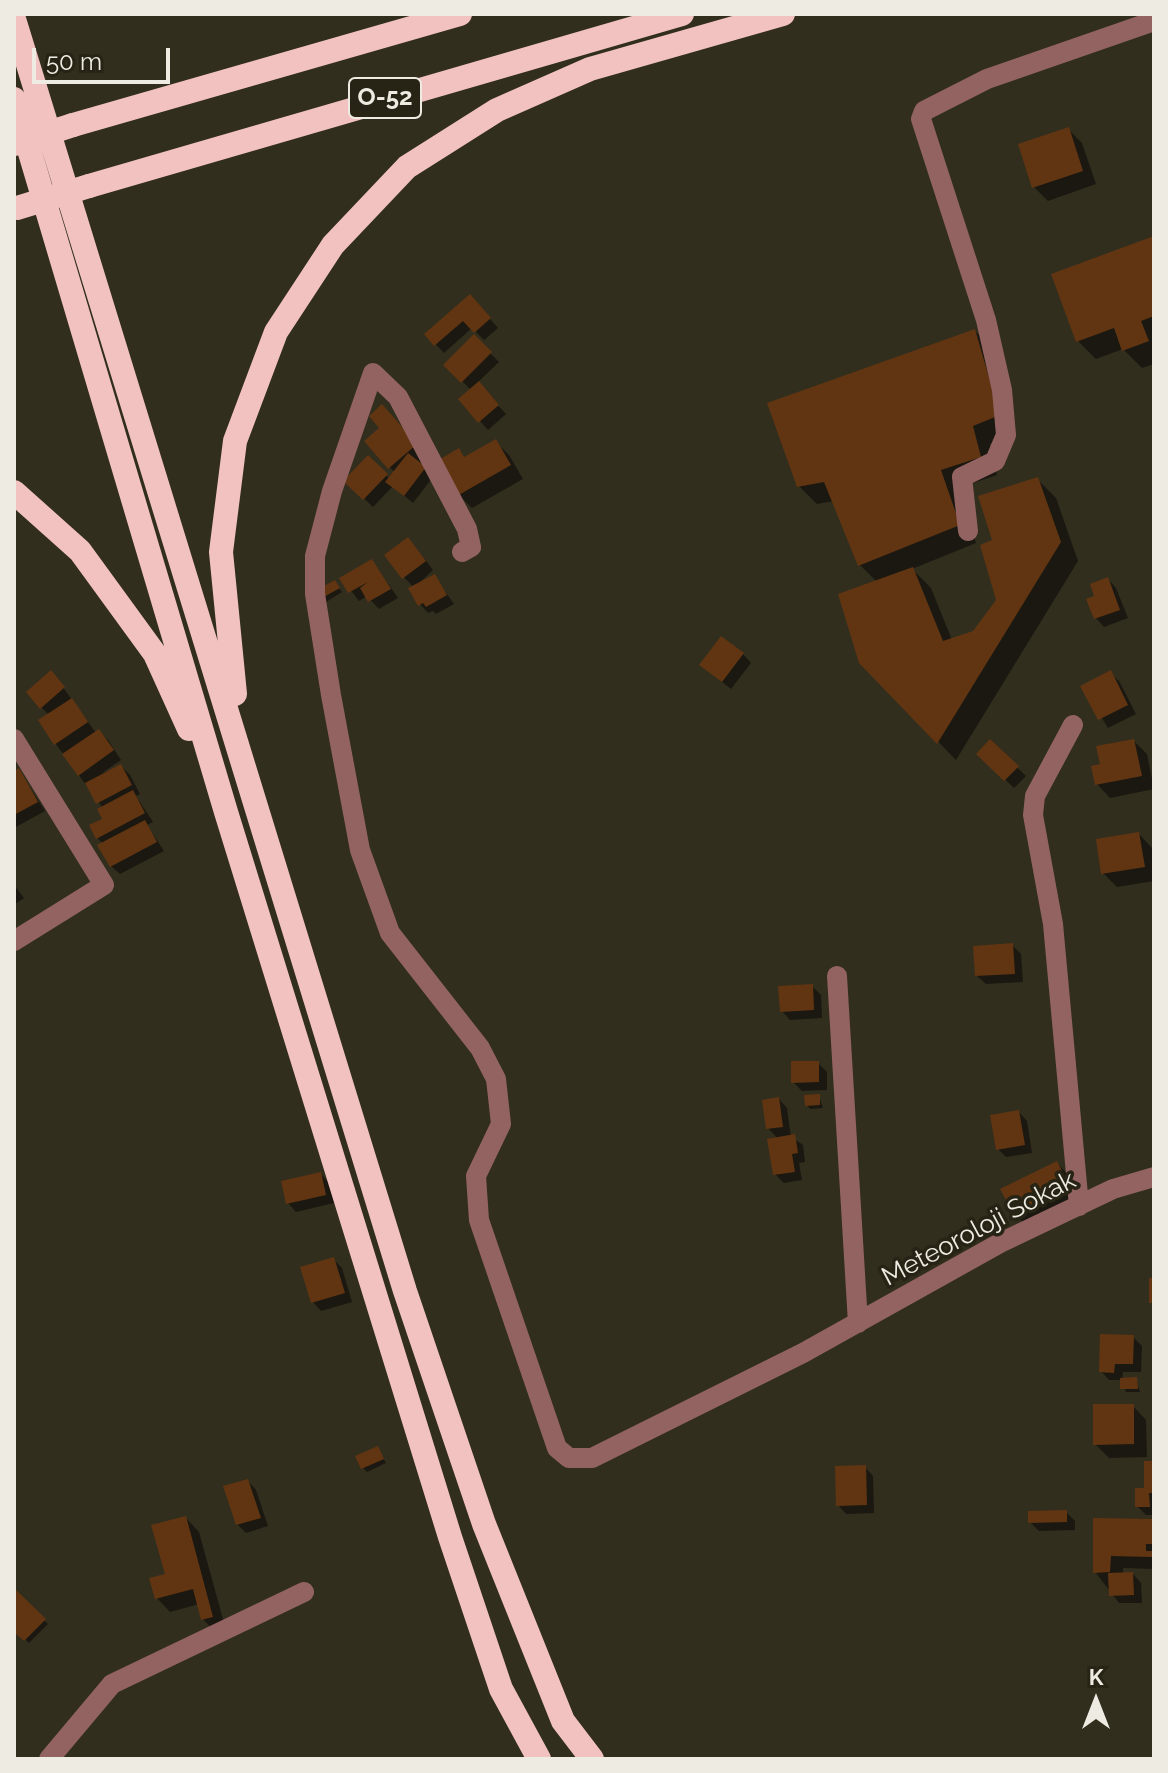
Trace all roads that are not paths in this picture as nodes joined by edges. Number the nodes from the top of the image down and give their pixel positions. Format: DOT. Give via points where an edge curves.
graph roads {
  1 [pos="460,14"];
  2 [pos="682,14"];
  3 [pos="783,14"];
  4 [pos="14,19"];
  5 [pos="1154,21"];
  6 [pos="14,99"];
  7 [pos="14,144"];
  8 [pos="16,209"];
  9 [pos="14,492"];
  10 [pos="968,531"];
  11 [pos="462,552"];
  12 [pos="1073,725"];
  13 [pos="14,739"];
  14 [pos="252,792"];
  15 [pos="226,812"];
  16 [pos="14,941"];
  17 [pos="837,976"];
  18 [pos="1154,1177"];
  19 [pos="1079,1206"];
  20 [pos="858,1323"];
  21 [pos="304,1592"];
  22 [pos="49,1759"];
  23 [pos="539,1759"];
  24 [pos="592,1759"];
  1 -- 7 [label="highway, O-52, bridge"];
  2 -- 8 [label="highway, O-52, bridge"];
  3 -- 14 [label="highway" via="590,69 497,110 407,167 333,245 276,332 235,441 221,552 229,657"];
  4 -- 14 [label="highway"];
  5 -- 10 [label="street" via="987,79 924,111 921,119 986,320 1002,390 1006,435 995,461 962,477"];
  6 -- 15 [label="highway"];
  9 -- 15 [label="highway" via="80,551 155,654"];
  11 -- 20 [label="street, Meteoroloji Sokak" via="471,547 467,529 398,397 373,373 315,556 315,594 331,695 360,850 390,933 480,1048 496,1079 501,1124 476,1176 479,1220 557,1448 569,1458 592,1458"];
  12 -- 19 [label="street" via="1035,796 1033,815 1053,924"];
  13 -- 16 [label="street" via="104,885"];
  14 -- 24 [label="highway" via="405,1291 484,1524 563,1721"];
  15 -- 23 [label="highway" via="450,1537 501,1689"];
  17 -- 20 [label="street"];
  18 -- 19 [label="street, Meteoroloji Sokak"];
  19 -- 20 [label="street, Meteoroloji Sokak" via="1000,1243"];
  21 -- 22 [label="street" via="112,1684"];
}
